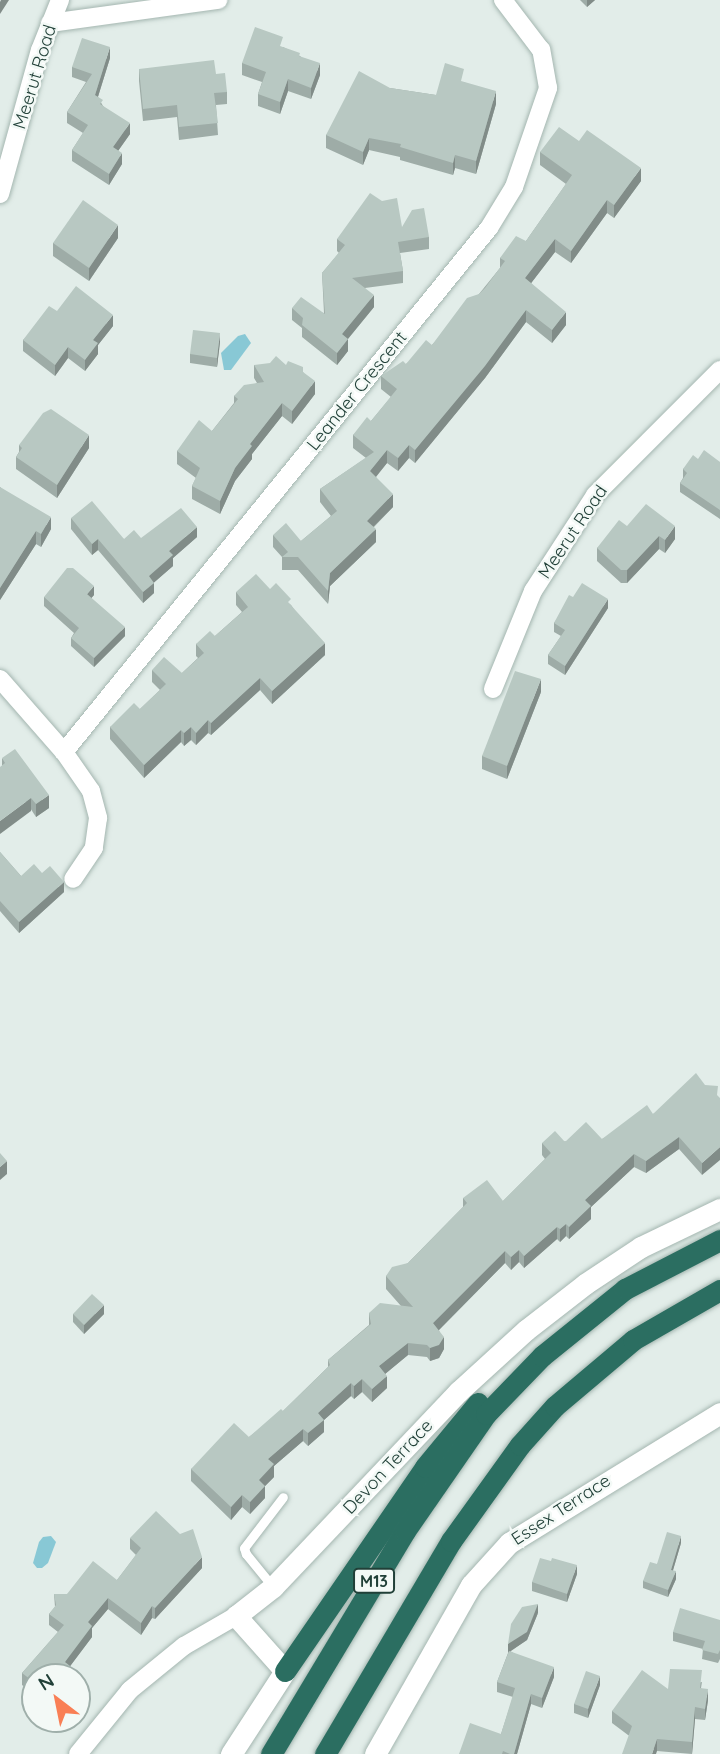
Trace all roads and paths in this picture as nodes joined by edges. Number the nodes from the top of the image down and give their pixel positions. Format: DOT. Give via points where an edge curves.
graph roads {
  1 [pos="60,0"];
  2 [pos="218,0"];
  3 [pos="503,0"];
  4 [pos="50,23"];
  5 [pos="0,194"];
  6 [pos="720,370"];
  7 [pos="0,679"];
  8 [pos="493,689"];
  9 [pos="64,752"];
  10 [pos="73,879"];
  11 [pos="720,1209"];
  12 [pos="720,1240"];
  13 [pos="720,1290"];
  14 [pos="609,1301"];
  15 [pos="720,1413"];
  16 [pos="283,1497"];
  17 [pos="274,1587"];
  18 [pos="236,1616"];
  19 [pos="285,1671"];
  20 [pos="78,1754"];
  21 [pos="231,1754"];
  22 [pos="271,1754"];
  23 [pos="325,1754"];
  24 [pos="376,1754"];
  1 -- 4 [label="street, Meerut Road"];
  2 -- 4 [label="street"];
  3 -- 9 [label="street, Leander Crescent" via="541,50 548,88 514,187 489,228"];
  4 -- 5 [label="street, Meerut Road"];
  6 -- 8 [label="street, Meerut Road" via="594,495 533,591"];
  7 -- 9 [label="street"];
  9 -- 10 [label="street" via="91,791 98,818 94,848"];
  11 -- 17 [label="street, Devon Terrace" via="641,1247 526,1330 458,1392"];
  12 -- 14 [label="highway, M13"];
  13 -- 23 [label="highway, M13" via="633,1340 575,1388 520,1445 451,1541"];
  14 -- 19 [label="highway" via="555,1334 481,1399 425,1467"];
  14 -- 22 [label="highway, M13" via="542,1356 486,1414 405,1531"];
  15 -- 24 [label="street, Essex Terrace" via="509,1543 471,1585"];
  16 -- 17 [label="lane" via="244,1549"];
  17 -- 18 [label="street, Devon Terrace"];
  18 -- 19 [label="street"];
  18 -- 20 [label="street, Devon Terrace" via="184,1646 130,1690"];
  19 -- 21 [label="street"];
}
